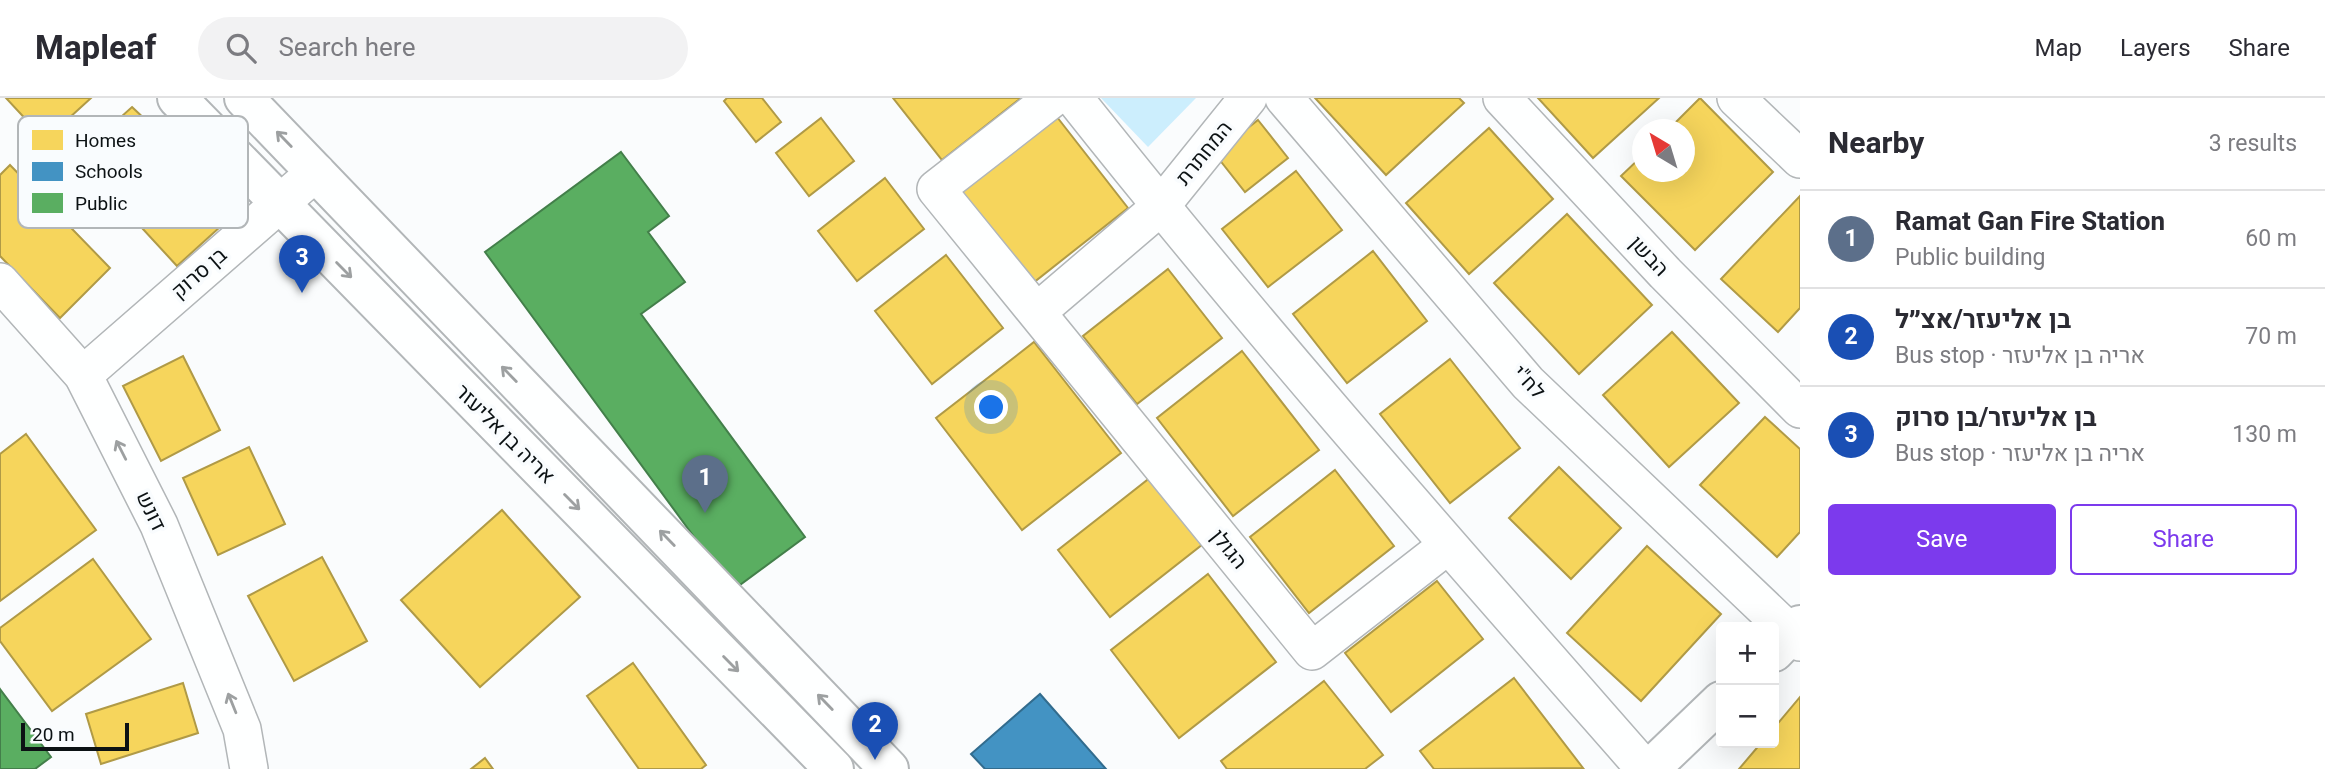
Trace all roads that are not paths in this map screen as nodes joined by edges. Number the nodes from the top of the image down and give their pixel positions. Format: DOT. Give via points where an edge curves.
graph roads {
  1 [pos="177,98"];
  2 [pos="244,98"];
  3 [pos="1053,98"];
  4 [pos="1074,98"];
  5 [pos="1248,98"];
  6 [pos="1284,98"];
  7 [pos="1502,98"];
  8 [pos="1736,98"];
  9 [pos="194,116"];
  10 [pos="1800,159"];
  11 [pos="248,172"];
  12 [pos="316,172"];
  13 [pos="278,203"];
  14 [pos="1160,207"];
  15 [pos="0,282"];
  16 [pos="1037,313"];
  17 [pos="83,375"];
  18 [pos="1800,409"];
  19 [pos="1448,545"];
  20 [pos="1791,638"];
  21 [pos="1716,706"];
  22 [pos="249,769"];
  23 [pos="834,769"];
  24 [pos="889,769"];
  25 [pos="1647,769"];
  1 -- 9 [label="street, אריה בן אליעזר"];
  12 -- 2 [label="street, אריה בן אליעזר, one-way"];
  3 -- 16 [label="street, הגולן" via="936,189"];
  4 -- 14 [label="street"];
  5 -- 14 [label="street, המחתרת"];
  6 -- 20 [label="street, לח\"י" via="1528,383"];
  7 -- 18 [label="street, הבשן"];
  8 -- 10 [label="street"];
  11 -- 13 [label="street, אריה בן אליעזר"];
  12 -- 13 [label="street, בן סרוק"];
  24 -- 12 [label="street, אריה בן אליעזר, one-way"];
  13 -- 17 [label="street, בן סרוק"];
  13 -- 23 [label="street, אריה בן אליעזר, one-way"];
  14 -- 16 [label="street"];
  14 -- 19 [label="street"];
  15 -- 17 [label="street, דונש"];
  16 -- 19 [label="street, הגולן" via="1312,651"];
  22 -- 17 [label="street, דונש, one-way" via="242,729 159,525"];
  19 -- 25 [label="street"];
  21 -- 25 [label="street"];
}
